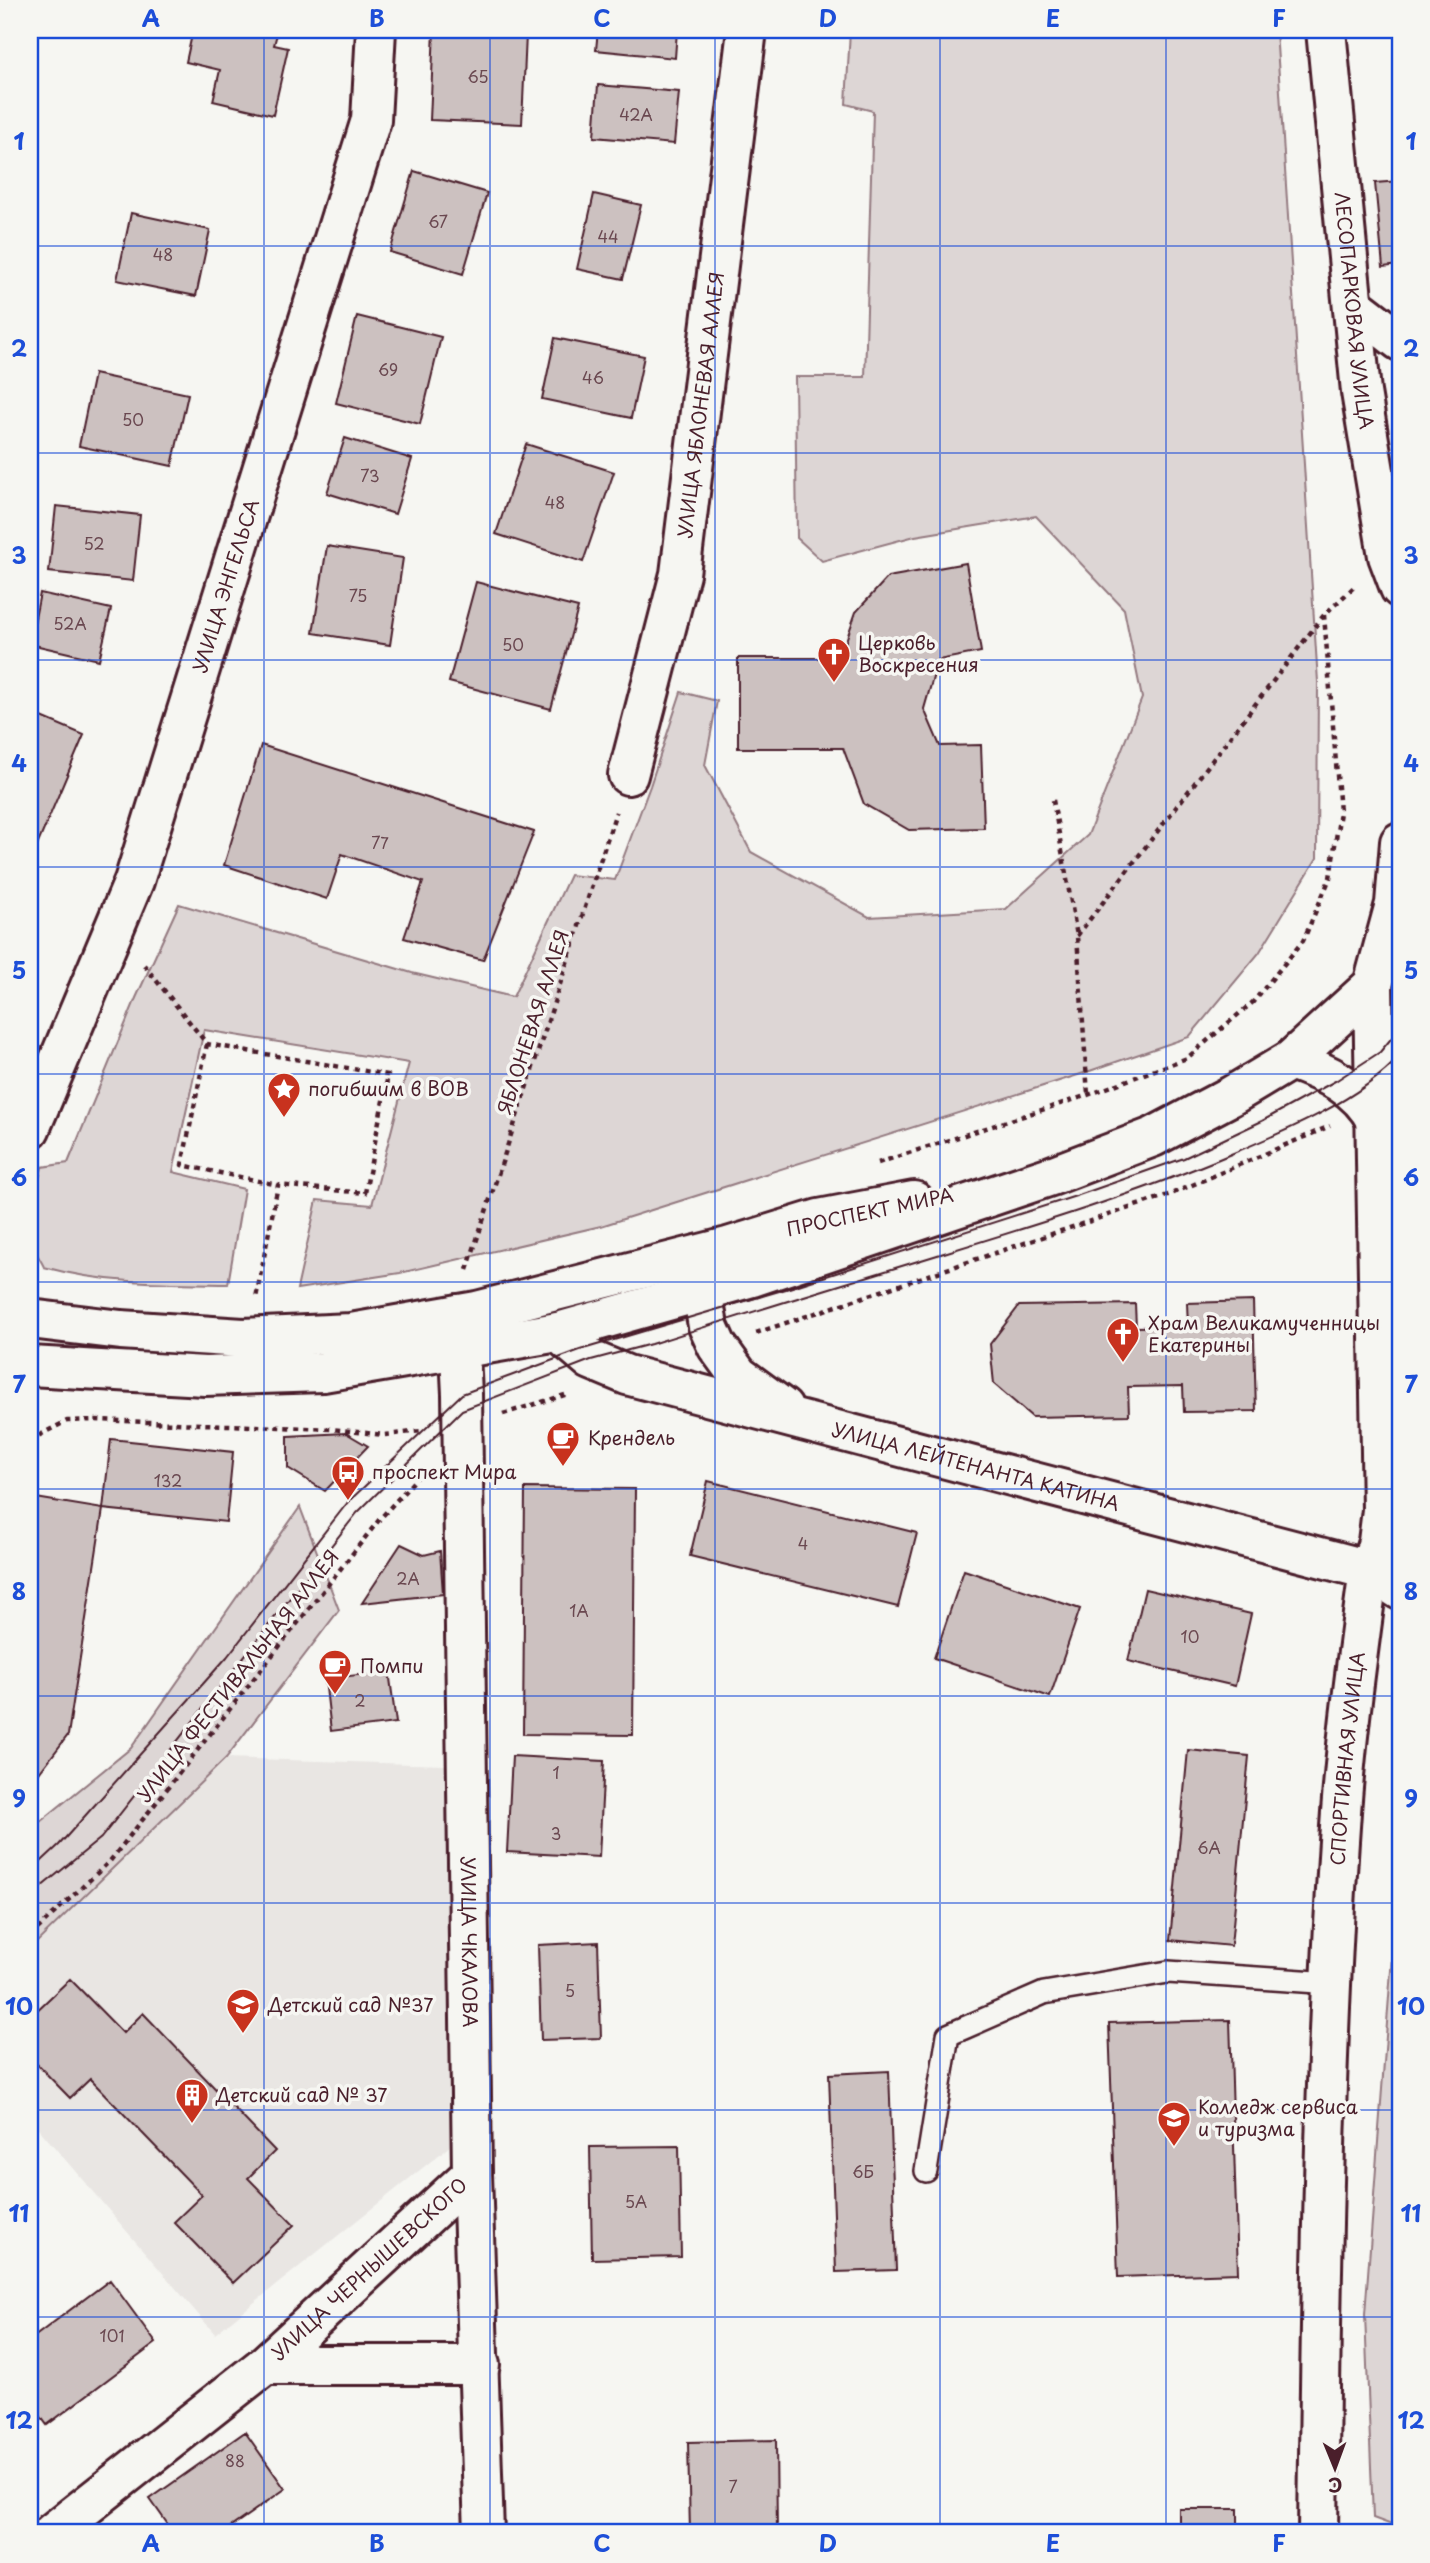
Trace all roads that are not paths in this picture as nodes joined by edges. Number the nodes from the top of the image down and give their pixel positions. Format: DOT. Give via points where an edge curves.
graph roads {
  1 [pos="376,30"];
  2 [pos="747,30"];
  3 [pos="1326,30"];
  4 [pos="1353,305"];
  5 [pos="1400,341"];
  6 [pos="1400,588"];
  7 [pos="628,775"];
  8 [pos="1400,842"];
  9 [pos="1373,985"];
  10 [pos="1292,1060"];
  11 [pos="1371,1113"];
  12 [pos="30,1129"];
  13 [pos="1051,1176"];
  14 [pos="729,1247"];
  15 [pos="702,1292"];
  16 [pos="30,1319"];
  17 [pos="459,1332"];
  18 [pos="558,1332"];
  19 [pos="30,1366"];
  20 [pos="799,1420"];
  21 [pos="1385,1580"];
  22 [pos="1332,1983"];
  23 [pos="926,2171"];
  24 [pos="472,2174"];
  25 [pos="265,2365"];
  26 [pos="480,2365"];
  27 [pos="52,2533"];
  28 [pos="484,2533"];
  29 [pos="1318,2533"];
  1 -- 12 [label="street, УЛИЦА ЭНГЕЛЬСА" via="371,120 134,881"];
  2 -- 7 [label="street, УЛИЦА ЯБЛОНЕВАЯ АЛЛЕЯ" via="680,574"];
  3 -- 4 [label="street, ЛЕСОПАРКОВАЯ УЛИЦА"];
  4 -- 5 [label="street"];
  4 -- 6 [label="street, ЛЕСОПАРКОВАЯ УЛИЦА" via="1361,392 1388,556"];
  8 -- 9 [label="street, СПОРТИВНАЯ УЛИЦА" via="1395,904"];
  9 -- 10 [label="street"];
  9 -- 11 [label="street, СПОРТИВНАЯ УЛИЦА"];
  10 -- 11 [label="street" via="1326,1072"];
  10 -- 13 [label="street" via="1153,1137"];
  11 -- 21 [label="street, СПОРТИВНАЯ УЛИЦА" via="1382,1510 1378,1542"];
  13 -- 14 [label="street, ПРОСПЕКТ МИРА" via="819,1219"];
  13 -- 15 [label="street, ПРОСПЕКТ МИРА"];
  14 -- 15 [label="street" via="711,1269"];
  14 -- 17 [label="street, ПРОСПЕКТ МИРА"];
  15 -- 18 [label="street, ПРОСПЕКТ МИРА"];
  15 -- 20 [label="street" via="708,1326 738,1375"];
  16 -- 17 [label="street, ПРОСПЕКТ МИРА" via="121,1331 243,1338"];
  17 -- 18 [label="street, ПРОСПЕКТ МИРА"];
  17 -- 19 [label="street, ПРОСПЕКТ МИРА" via="323,1372 205,1376"];
  17 -- 24 [label="street, УЛИЦА ЧКАЛОВА"];
  18 -- 20 [label="street, УЛИЦА ЛЕЙТЕНАНТА КАТИНА" via="591,1360 627,1375"];
  20 -- 21 [label="street, УЛИЦА ЛЕЙТЕНАНТА КАТИНА"];
  21 -- 22 [label="street, СПОРТИВНАЯ УЛИЦА" via="1341,1810"];
  22 -- 23 [label="lane" via="1168,1972 1044,1993 948,2035"];
  22 -- 29 [label="street, СПОРТИВНАЯ УЛИЦА" via="1321,2260"];
  24 -- 25 [label="street, УЛИЦА ЧЕРНЫШЕВСКОГО"];
  24 -- 26 [label="street, УЛИЦА ЧКАЛОВА"];
  25 -- 26 [label="street, УЛИЦА ЧЕРНЫШЕВСКОГО"];
  25 -- 27 [label="street, УЛИЦА ЧЕРНЫШЕВСКОГО"];
  26 -- 28 [label="street, УЛИЦА ЧКАЛОВА"];
}
